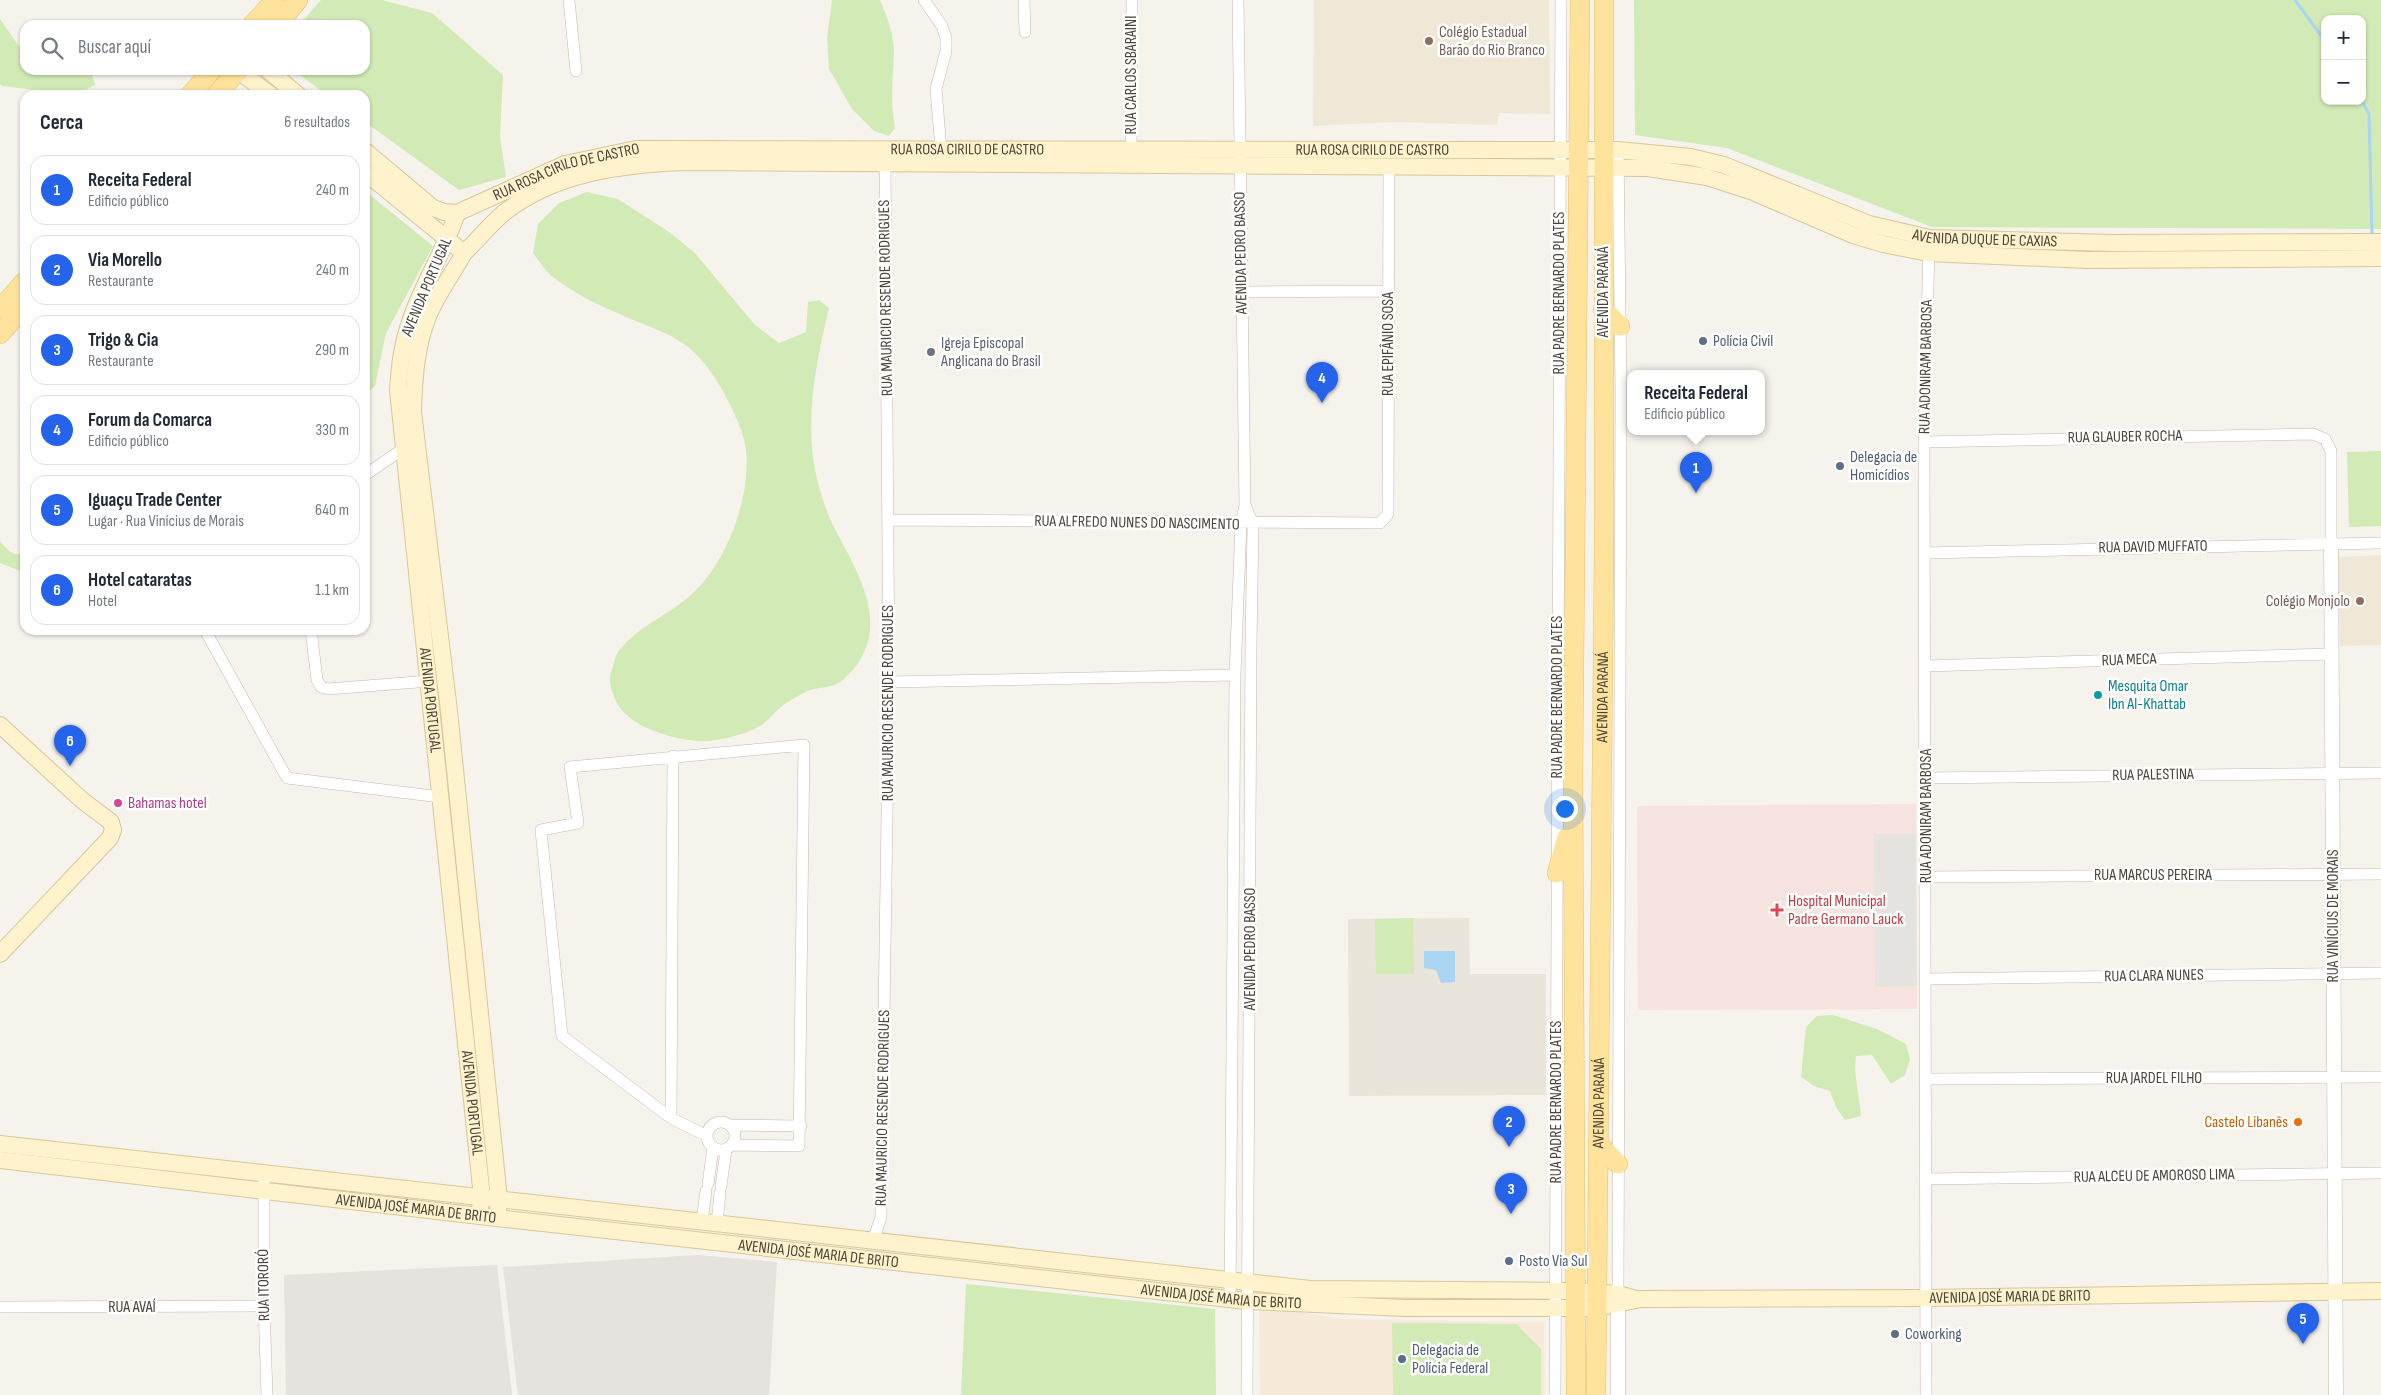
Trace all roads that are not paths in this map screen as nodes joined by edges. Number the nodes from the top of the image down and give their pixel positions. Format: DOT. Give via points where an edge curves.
graph roads {
  1 [pos="275,0"];
  2 [pos="298,0"];
  3 [pos="569,0"];
  4 [pos="924,0"];
  5 [pos="1024,0"];
  6 [pos="1132,0"];
  7 [pos="1238,0"];
  8 [pos="1561,0"];
  9 [pos="1580,0"];
  10 [pos="1604,0"];
  11 [pos="257,20"];
  12 [pos="281,20"];
  13 [pos="1025,32"];
  14 [pos="576,71"];
  15 [pos="208,75"];
  16 [pos="234,75"];
  17 [pos="245,75"];
  18 [pos="274,75"];
  19 [pos="194,90"];
  20 [pos="221,90"];
  21 [pos="265,90"];
  22 [pos="292,90"];
  23 [pos="940,150"];
  24 [pos="1240,150"];
  25 [pos="1560,150"];
  26 [pos="370,155"];
  27 [pos="884,157"];
  28 [pos="1096,158"];
  29 [pos="1131,158"];
  30 [pos="1579,158"];
  31 [pos="1611,158"];
  32 [pos="1240,167"];
  33 [pos="1389,167"];
  34 [pos="1560,168"];
  35 [pos="567,171"];
  36 [pos="370,176"];
  37 [pos="457,213"];
  38 [pos="448,240"];
  39 [pos="2381,242"];
  40 [pos="1929,245"];
  41 [pos="464,253"];
  42 [pos="2381,258"];
  43 [pos="20,287"];
  44 [pos="1388,291"];
  45 [pos="1242,292"];
  46 [pos="0,309"];
  47 [pos="1603,309"];
  48 [pos="20,312"];
  49 [pos="1620,326"];
  50 [pos="0,334"];
  51 [pos="2325,439"];
  52 [pos="1924,442"];
  53 [pos="403,449"];
  54 [pos="370,472"];
  55 [pos="1245,505"];
  56 [pos="888,520"];
  57 [pos="1384,520"];
  58 [pos="1241,524"];
  59 [pos="1253,524"];
  60 [pos="2331,543"];
  61 [pos="2381,543"];
  62 [pos="1925,553"];
  63 [pos="208,635"];
  64 [pos="312,635"];
  65 [pos="2332,654"];
  66 [pos="1925,666"];
  67 [pos="1235,675"];
  68 [pos="430,681"];
  69 [pos="889,682"];
  70 [pos="0,725"];
  71 [pos="1573,740"];
  72 [pos="1602,740"];
  73 [pos="673,756"];
  74 [pos="1602,773"];
  75 [pos="2334,773"];
  76 [pos="2381,773"];
  77 [pos="1573,774"];
  78 [pos="1926,778"];
  79 [pos="440,797"];
  80 [pos="1573,809"];
  81 [pos="1557,873"];
  82 [pos="2333,873"];
  83 [pos="2381,874"];
  84 [pos="1926,877"];
  85 [pos="0,954"];
  86 [pos="2333,974"];
  87 [pos="2381,974"];
  88 [pos="1926,980"];
  89 [pos="2334,1077"];
  90 [pos="2381,1077"];
  91 [pos="1927,1079"];
  92 [pos="671,1118"];
  93 [pos="730,1126"];
  94 [pos="801,1126"];
  95 [pos="707,1136"];
  96 [pos="1598,1143"];
  97 [pos="0,1144"];
  98 [pos="729,1147"];
  99 [pos="713,1148"];
  100 [pos="0,1160"];
  101 [pos="1618,1164"];
  102 [pos="2381,1173"];
  103 [pos="264,1174"];
  104 [pos="2334,1174"];
  105 [pos="1927,1179"];
  106 [pos="707,1185"];
  107 [pos="721,1186"];
  108 [pos="263,1191"];
  109 [pos="482,1198"];
  110 [pos="499,1199"];
  111 [pos="479,1216"];
  112 [pos="498,1218"];
  113 [pos="709,1222"];
  114 [pos="873,1241"];
  115 [pos="1232,1280"];
  116 [pos="1249,1282"];
  117 [pos="1409,1289"];
  118 [pos="1555,1291"];
  119 [pos="2381,1291"];
  120 [pos="2335,1292"];
  121 [pos="1230,1298"];
  122 [pos="1926,1298"];
  123 [pos="1576,1299"];
  124 [pos="1618,1299"];
  125 [pos="1596,1300"];
  126 [pos="1247,1301"];
  127 [pos="264,1306"];
  128 [pos="0,1307"];
  129 [pos="1405,1308"];
  130 [pos="1555,1308"];
  131 [pos="267,1395"];
  132 [pos="1247,1395"];
  133 [pos="1555,1395"];
  134 [pos="1576,1395"];
  135 [pos="1596,1395"];
  136 [pos="1618,1395"];
  137 [pos="1926,1395"];
  138 [pos="2336,1395"];
  1 -- 11 [label="main road"];
  2 -- 12 [label="main road"];
  3 -- 14 [label="street"];
  4 -- 23 [label="street" via="942,26 946,38 946,52 936,89"];
  5 -- 13 [label="street"];
  6 -- 29 [label="street, RUA CARLOS SBARAINI"];
  7 -- 24 [label="street, AVENIDA PEDRO BASSO"];
  8 -- 25 [label="street, RUA PADRE BERNARDO PLATES"];
  9 -- 30 [label="main road, AVENIDA PARANÁ"];
  10 -- 31 [label="main road, AVENIDA PARANÁ"];
  15 -- 19 [label="main road"];
  16 -- 20 [label="main road"];
  17 -- 21 [label="main road"];
  18 -- 22 [label="main road"];
  23 -- 27 [label="main road, RUA ROSA CIRILO DE CASTRO"];
  23 -- 28 [label="main road, RUA ROSA CIRILO DE CASTRO"];
  24 -- 25 [label="main road, RUA ROSA CIRILO DE CASTRO"];
  24 -- 29 [label="main road, RUA ROSA CIRILO DE CASTRO"];
  24 -- 32 [label="street, AVENIDA PEDRO BASSO"];
  25 -- 30 [label="main road, RUA ROSA CIRILO DE CASTRO"];
  25 -- 34 [label="street, RUA PADRE BERNARDO PLATES"];
  26 -- 37 [label="main road" via="433,208"];
  27 -- 28 [label="main road"];
  27 -- 35 [label="main road" via="681,155 617,167"];
  27 -- 56 [label="street, RUA MAURICIO RESENDE RODRIGUES"];
  28 -- 29 [label="main road"];
  29 -- 32 [label="main road"];
  30 -- 31 [label="main road, RUA ROSA CIRILO DE CASTRO"];
  30 -- 34 [label="main road"];
  30 -- 71 [label="main road, AVENIDA PARANÁ"];
  31 -- 40 [label="main road, AVENIDA DUQUE DE CAXIAS" via="1691,157 1724,165"];
  31 -- 47 [label="main road, AVENIDA PARANÁ"];
  31 -- 49 [label="street"];
  32 -- 33 [label="main road"];
  32 -- 45 [label="street, AVENIDA PEDRO BASSO"];
  33 -- 34 [label="main road"];
  33 -- 44 [label="street, RUA EPIFÂNIO SOSA"];
  34 -- 81 [label="street, RUA PADRE BERNARDO PLATES"];
  35 -- 37 [label="main road, RUA ROSA CIRILO DE CASTRO"];
  35 -- 41 [label="main road, AVENIDA PORTUGAL" via="505,212"];
  36 -- 38 [label="main road"];
  37 -- 38 [label="main road, AVENIDA PORTUGAL"];
  38 -- 41 [label="main road"];
  38 -- 53 [label="main road, AVENIDA PORTUGAL" via="419,300 403,347 398,390"];
  39 -- 40 [label="main road, AVENIDA DUQUE DE CAXIAS"];
  40 -- 42 [label="main road, AVENIDA DUQUE DE CAXIAS" via="2088,260"];
  40 -- 52 [label="street, RUA ADONIRAM BARBOSA"];
  41 -- 110 [label="main road, AVENIDA PORTUGAL" via="430,312 420,339 413,412 450,720"];
  43 -- 46 [label="main road"];
  44 -- 45 [label="street"];
  44 -- 57 [label="street, RUA EPIFÂNIO SOSA" via="1388,514"];
  45 -- 55 [label="street, AVENIDA PEDRO BASSO"];
  47 -- 49 [label="main road"];
  47 -- 72 [label="main road, AVENIDA PARANÁ"];
  48 -- 50 [label="main road"];
  49 -- 101 [label="street"];
  51 -- 52 [label="street, RUA GLAUBER ROCHA" via="2313,434"];
  51 -- 60 [label="street, RUA VINÍCIUS DE MORAIS" via="2331,451"];
  52 -- 62 [label="street, RUA ADONIRAM BARBOSA"];
  53 -- 54 [label="street"];
  53 -- 68 [label="main road, AVENIDA PORTUGAL"];
  55 -- 58 [label="street, AVENIDA PEDRO BASSO"];
  55 -- 59 [label="street, AVENIDA PEDRO BASSO"];
  56 -- 58 [label="street, RUA ALFREDO NUNES DO NASCIMENTO"];
  56 -- 69 [label="street, RUA MAURICIO RESENDE RODRIGUES"];
  57 -- 59 [label="street, RUA ALFREDO NUNES DO NASCIMENTO" via="1380,523"];
  58 -- 59 [label="street, RUA ALFREDO NUNES DO NASCIMENTO"];
  58 -- 67 [label="street, AVENIDA PEDRO BASSO"];
  59 -- 116 [label="street, AVENIDA PEDRO BASSO"];
  60 -- 61 [label="street, RUA DAVID MUFFATO"];
  60 -- 62 [label="street, RUA DAVID MUFFATO"];
  60 -- 65 [label="street, RUA VINÍCIUS DE MORAIS"];
  62 -- 66 [label="street, RUA ADONIRAM BARBOSA"];
  63 -- 79 [label="street" via="287,778"];
  64 -- 68 [label="street" via="317,680 321,687"];
  65 -- 66 [label="street, RUA MECA"];
  65 -- 75 [label="street, RUA VINÍCIUS DE MORAIS"];
  66 -- 78 [label="street, RUA ADONIRAM BARBOSA"];
  67 -- 69 [label="street"];
  67 -- 115 [label="street, AVENIDA PEDRO BASSO"];
  68 -- 79 [label="main road, AVENIDA PORTUGAL"];
  69 -- 114 [label="street, RUA MAURICIO RESENDE RODRIGUES" via="881,1217"];
  70 -- 85 [label="main road" via="83,801 111,822 113,830 110,838"];
  71 -- 72 [label="main road"];
  71 -- 77 [label="main road, AVENIDA PARANÁ"];
  72 -- 74 [label="main road, AVENIDA PARANÁ"];
  73 -- 92 [label="street"];
  73 -- 92 [label="street" via="570,767 578,823 541,830 562,1036"];
  73 -- 94 [label="street" via="804,745"];
  74 -- 77 [label="main road" via="1585,770"];
  74 -- 96 [label="main road, AVENIDA PARANÁ"];
  75 -- 76 [label="street, RUA PALESTINA"];
  75 -- 78 [label="street, RUA PALESTINA"];
  75 -- 82 [label="street, RUA VINÍCIUS DE MORAIS"];
  77 -- 80 [label="main road, AVENIDA PARANÁ"];
  78 -- 84 [label="street, RUA ADONIRAM BARBOSA"];
  79 -- 109 [label="main road, AVENIDA PORTUGAL"];
  80 -- 81 [label="main road"];
  80 -- 123 [label="main road, AVENIDA PARANÁ"];
  81 -- 118 [label="street, RUA PADRE BERNARDO PLATES"];
  82 -- 83 [label="street, RUA MARCUS PEREIRA"];
  82 -- 84 [label="street, RUA MARCUS PEREIRA"];
  82 -- 86 [label="street, RUA VINÍCIUS DE MORAIS"];
  84 -- 88 [label="street, RUA ADONIRAM BARBOSA"];
  86 -- 87 [label="street, RUA CLARA NUNES"];
  86 -- 88 [label="street, RUA CLARA NUNES"];
  86 -- 89 [label="street, RUA VINÍCIUS DE MORAIS"];
  88 -- 91 [label="street, RUA ADONIRAM BARBOSA"];
  89 -- 90 [label="street, RUA JARDEL FILHO"];
  89 -- 91 [label="street, RUA JARDEL FILHO"];
  89 -- 104 [label="street, RUA VINÍCIUS DE MORAIS"];
  91 -- 105 [label="street, RUA ADONIRAM BARBOSA"];
  92 -- 95 [label="street"];
  93 -- 94 [label="street"];
  93 -- 95 [label="street" via="718,1123 710,1128"];
  93 -- 98 [label="street" via="735,1137"];
  94 -- 98 [label="street" via="799,1146"];
  95 -- 99 [label="street"];
  96 -- 101 [label="main road"];
  96 -- 125 [label="main road, AVENIDA PARANÁ"];
  97 -- 103 [label="main road, AVENIDA JOSÉ MARIA DE BRITO"];
  98 -- 99 [label="street"];
  98 -- 107 [label="street"];
  99 -- 106 [label="street"];
  100 -- 108 [label="main road, AVENIDA JOSÉ MARIA DE BRITO"];
  101 -- 124 [label="street"];
  102 -- 104 [label="street, RUA ALCEU DE AMOROSO LIMA"];
  103 -- 108 [label="street, RUA ITORORÓ"];
  103 -- 109 [label="main road, AVENIDA JOSÉ MARIA DE BRITO"];
  104 -- 105 [label="street, RUA ALCEU DE AMOROSO LIMA"];
  104 -- 120 [label="street, RUA VINÍCIUS DE MORAIS"];
  105 -- 122 [label="street, RUA ADONIRAM BARBOSA"];
  106 -- 107 [label="street"];
  106 -- 113 [label="street"];
  107 -- 113 [label="street"];
  108 -- 111 [label="main road, AVENIDA JOSÉ MARIA DE BRITO"];
  108 -- 127 [label="street, RUA ITORORÓ"];
  109 -- 110 [label="main road, AVENIDA JOSÉ MARIA DE BRITO"];
  109 -- 111 [label="main road, AVENIDA PORTUGAL"];
  110 -- 112 [label="main road, AVENIDA PORTUGAL"];
  110 -- 113 [label="main road, AVENIDA JOSÉ MARIA DE BRITO"];
  111 -- 112 [label="main road, AVENIDA JOSÉ MARIA DE BRITO"];
  112 -- 121 [label="main road, AVENIDA JOSÉ MARIA DE BRITO"];
  113 -- 114 [label="main road, AVENIDA JOSÉ MARIA DE BRITO"];
  114 -- 115 [label="main road, AVENIDA JOSÉ MARIA DE BRITO"];
  115 -- 116 [label="main road, AVENIDA JOSÉ MARIA DE BRITO"];
  115 -- 121 [label="street, AVENIDA PEDRO BASSO"];
  116 -- 117 [label="main road, AVENIDA JOSÉ MARIA DE BRITO" via="1310,1289"];
  116 -- 126 [label="street, AVENIDA PEDRO BASSO"];
  117 -- 118 [label="main road, AVENIDA JOSÉ MARIA DE BRITO"];
  117 -- 129 [label="main road" via="1402,1300"];
  118 -- 123 [label="main road, AVENIDA JOSÉ MARIA DE BRITO"];
  118 -- 130 [label="street, RUA PADRE BERNARDO PLATES"];
  119 -- 120 [label="main road, AVENIDA JOSÉ MARIA DE BRITO"];
  120 -- 122 [label="main road, AVENIDA JOSÉ MARIA DE BRITO"];
  120 -- 138 [label="street, RUA VINÍCIUS DE MORAIS"];
  121 -- 126 [label="main road, AVENIDA JOSÉ MARIA DE BRITO"];
  122 -- 124 [label="main road, AVENIDA JOSÉ MARIA DE BRITO"];
  122 -- 137 [label="street, RUA ADONIRAM BARBOSA"];
  123 -- 125 [label="main road, AVENIDA JOSÉ MARIA DE BRITO"];
  123 -- 130 [label="main road, AVENIDA JOSÉ MARIA DE BRITO"];
  123 -- 134 [label="main road, AVENIDA PARANÁ"];
  124 -- 125 [label="main road, AVENIDA JOSÉ MARIA DE BRITO"];
  124 -- 136 [label="street"];
  125 -- 135 [label="main road, AVENIDA PARANÁ"];
  126 -- 129 [label="main road, AVENIDA JOSÉ MARIA DE BRITO"];
  126 -- 132 [label="street, AVENIDA PEDRO BASSO"];
  127 -- 128 [label="street, RUA AVAÍ"];
  127 -- 131 [label="street, RUA ITORORÓ"];
  129 -- 130 [label="main road, AVENIDA JOSÉ MARIA DE BRITO"];
  130 -- 133 [label="street, RUA PADRE BERNARDO PLATES"];
}
